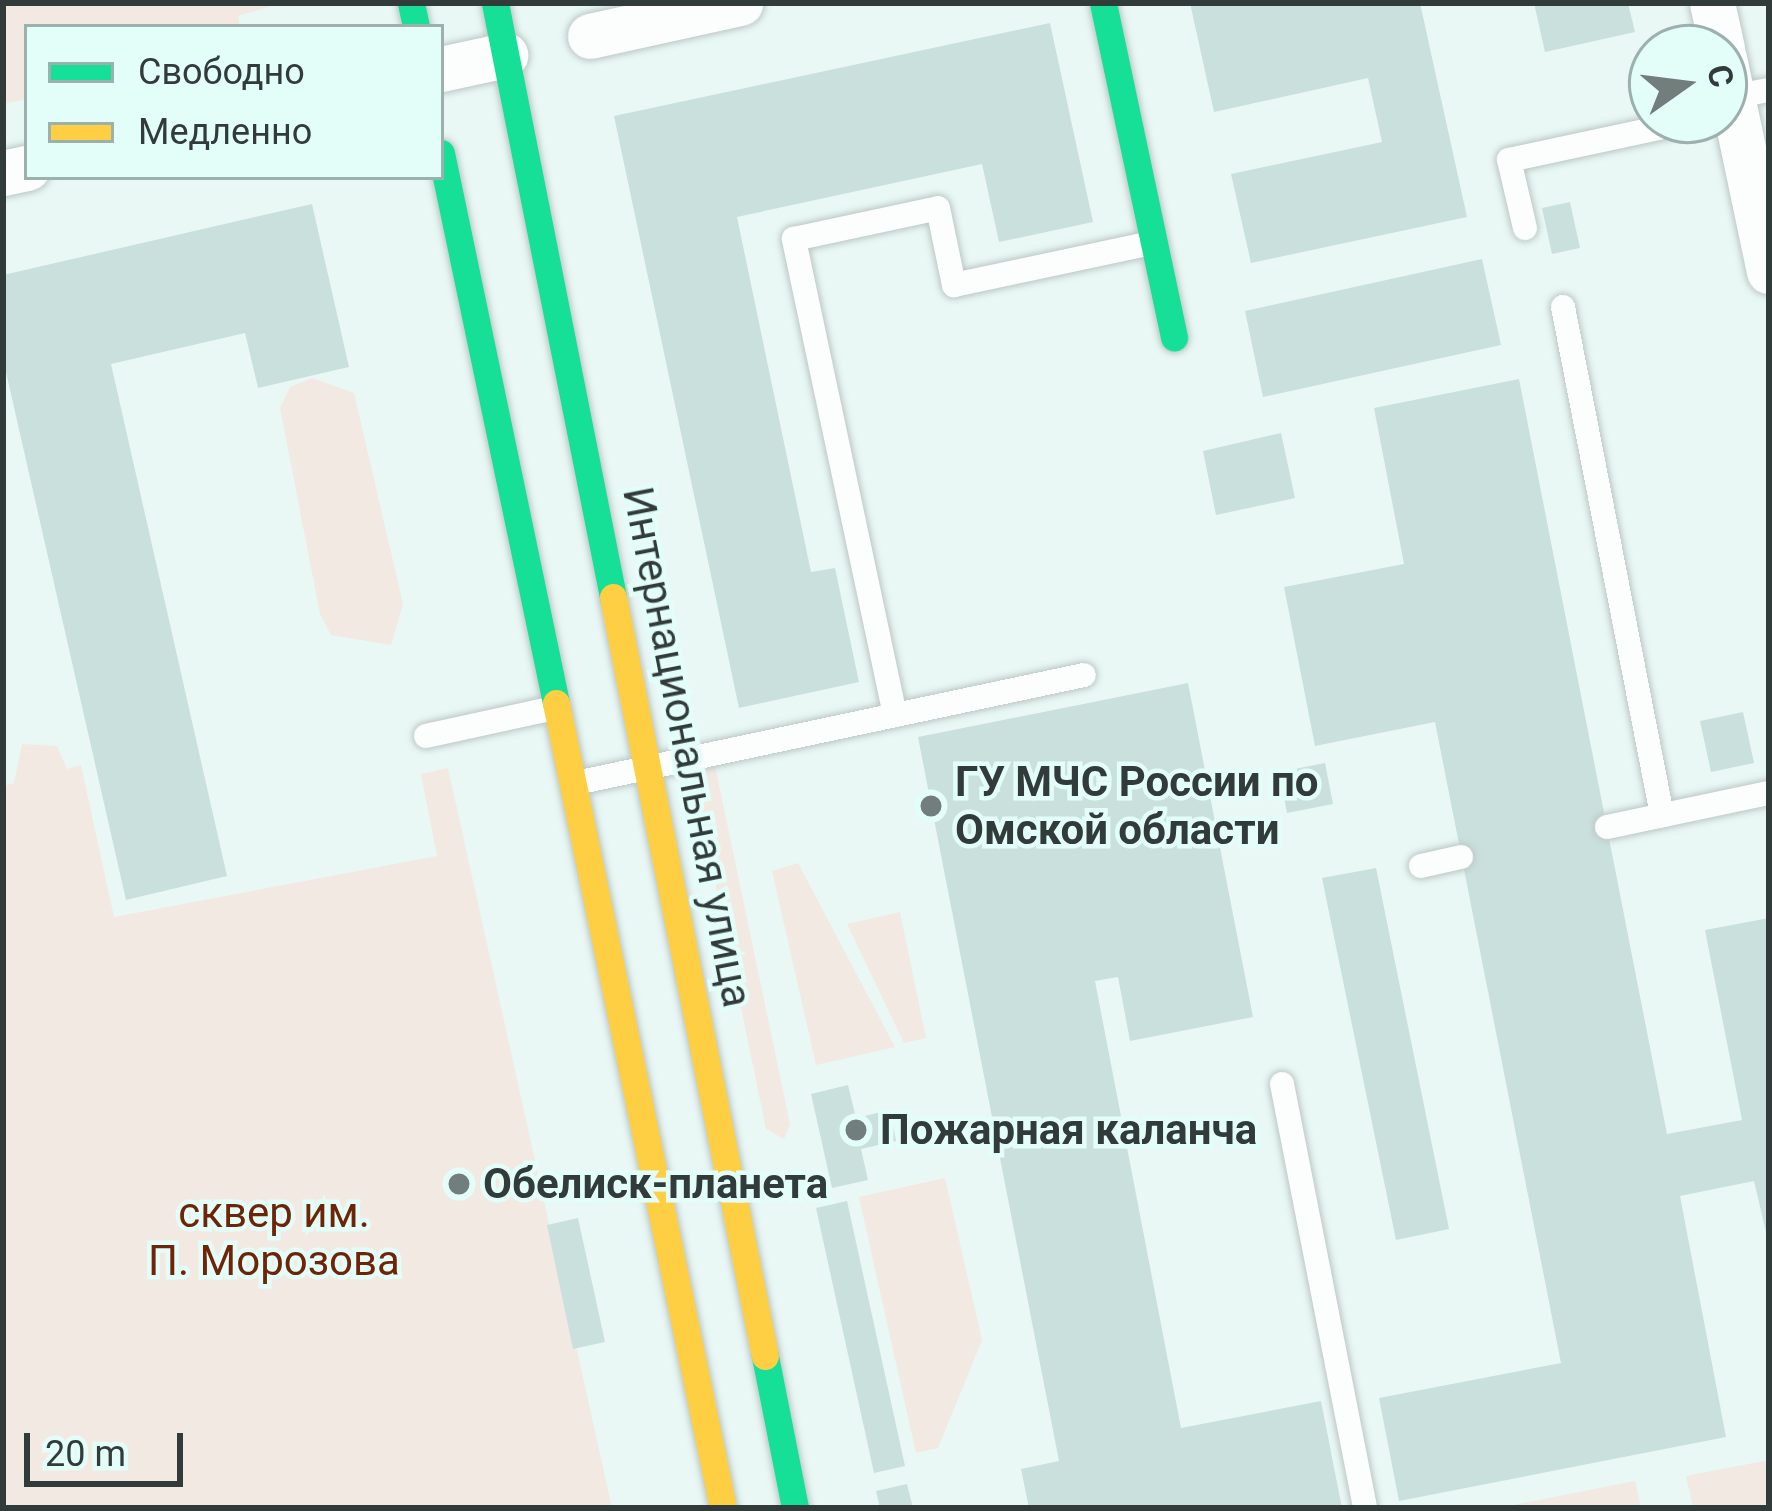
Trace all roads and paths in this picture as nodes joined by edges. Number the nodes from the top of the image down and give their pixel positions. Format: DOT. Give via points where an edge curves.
graph roads {
  1 [pos="495,3"];
  2 [pos="740,3"];
  3 [pos="1103,3"];
  4 [pos="590,36"];
  5 [pos="505,55"];
  6 [pos="444,68"];
  7 [pos="1628,127"];
  8 [pos="1740,144"];
  9 [pos="444,167"];
  10 [pos="1525,229"];
  11 [pos="1154,243"];
  12 [pos="1769,271"];
  13 [pos="1563,307"];
  14 [pos="1174,338"];
  15 [pos="1084,676"];
  16 [pos="556,708"];
  17 [pos="895,715"];
  18 [pos="426,736"];
  19 [pos="649,769"];
  20 [pos="572,784"];
  21 [pos="1769,793"];
  22 [pos="1662,815"];
  23 [pos="1607,827"];
  24 [pos="1461,857"];
  25 [pos="1421,866"];
  26 [pos="1282,1084"];
  27 [pos="722,1508"];
  28 [pos="795,1508"];
  29 [pos="1365,1508"];
  1 -- 5 [label="main road, Интернациональная улица"];
  2 -- 4 [label="street"];
  3 -- 11 [label="main road"];
  5 -- 6 [label="street"];
  5 -- 19 [label="main road, Интернациональная улица"];
  7 -- 10 [label="lane" via="1510,160"];
  8 -- 12 [label="street"];
  9 -- 16 [label="main road"];
  11 -- 14 [label="main road"];
  11 -- 17 [label="lane" via="954,285 938,208 794,238"];
  13 -- 22 [label="lane"];
  15 -- 17 [label="lane"];
  16 -- 18 [label="lane"];
  16 -- 20 [label="main road"];
  17 -- 19 [label="lane"];
  19 -- 20 [label="lane"];
  19 -- 28 [label="main road, Интернациональная улица"];
  20 -- 27 [label="main road"];
  21 -- 22 [label="lane"];
  22 -- 23 [label="lane"];
  24 -- 25 [label="lane"];
  26 -- 29 [label="lane"];
}
